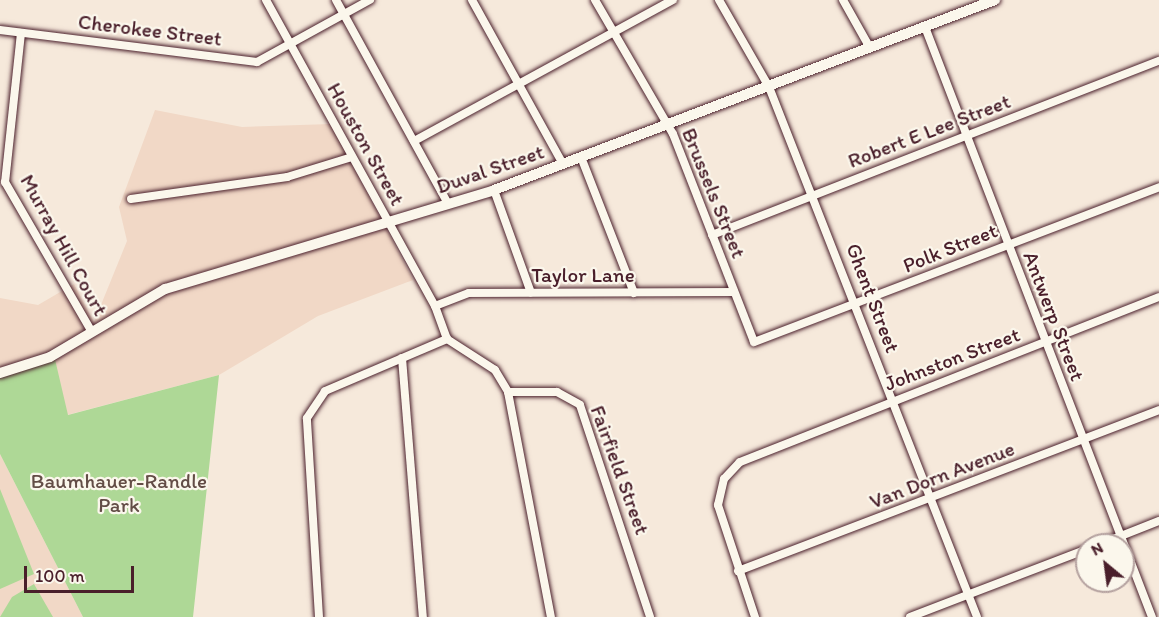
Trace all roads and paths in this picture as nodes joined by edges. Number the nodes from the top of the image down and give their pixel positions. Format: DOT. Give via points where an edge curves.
graph roads {
  1 [pos="266,0"];
  2 [pos="336,0"];
  3 [pos="370,0"];
  4 [pos="472,0"];
  5 [pos="595,0"];
  6 [pos="674,0"];
  7 [pos="719,0"];
  8 [pos="843,0"];
  9 [pos="995,0"];
  10 [pos="344,15"];
  11 [pos="925,27"];
  12 [pos="0,30"];
  13 [pos="613,32"];
  14 [pos="21,33"];
  15 [pos="291,45"];
  16 [pos="870,48"];
  17 [pos="1159,61"];
  18 [pos="519,84"];
  19 [pos="769,87"];
  20 [pos="666,124"];
  21 [pos="964,136"];
  22 [pos="414,141"];
  23 [pos="352,157"];
  24 [pos="581,157"];
  25 [pos="563,164"];
  26 [pos="1159,187"];
  27 [pos="494,189"];
  28 [pos="814,195"];
  29 [pos="131,199"];
  30 [pos="448,204"];
  31 [pos="389,222"];
  32 [pos="712,235"];
  33 [pos="1007,244"];
  34 [pos="734,292"];
  35 [pos="531,293"];
  36 [pos="634,293"];
  37 [pos="1159,297"];
  38 [pos="856,304"];
  39 [pos="435,306"];
  40 [pos="92,332"];
  41 [pos="447,339"];
  42 [pos="754,341"];
  43 [pos="1044,343"];
  44 [pos="402,358"];
  45 [pos="0,372"];
  46 [pos="508,392"];
  47 [pos="893,401"];
  48 [pos="1159,410"];
  49 [pos="1082,440"];
  50 [pos="931,499"];
  51 [pos="1159,522"];
  52 [pos="1119,533"];
  53 [pos="1128,533"];
  54 [pos="1075,554"];
  55 [pos="738,571"];
  56 [pos="1135,574"];
  57 [pos="969,595"];
  58 [pos="319,617"];
  59 [pos="423,617"];
  60 [pos="551,617"];
  61 [pos="650,617"];
  62 [pos="754,617"];
  63 [pos="910,617"];
  64 [pos="977,617"];
  65 [pos="1152,617"];
  1 -- 15 [label="street, Houston Street"];
  2 -- 10 [label="street"];
  3 -- 10 [label="street, Cherokee Street"];
  4 -- 18 [label="street"];
  5 -- 13 [label="street, Brussels Street"];
  6 -- 13 [label="street"];
  7 -- 19 [label="street, Ghent Street"];
  8 -- 16 [label="street"];
  9 -- 11 [label="street, Duval Street"];
  10 -- 15 [label="street, Cherokee Street"];
  10 -- 22 [label="street"];
  11 -- 16 [label="street, Duval Street"];
  11 -- 21 [label="street, Antwerp Street"];
  12 -- 14 [label="street, Cherokee Street"];
  13 -- 18 [label="street"];
  13 -- 20 [label="street, Brussels Street"];
  14 -- 15 [label="street, Cherokee Street" via="257,62"];
  14 -- 40 [label="street, Murray Hill Court" via="5,182"];
  15 -- 23 [label="street, Houston Street"];
  16 -- 19 [label="street, Duval Street"];
  17 -- 21 [label="street, Robert E Lee Street"];
  18 -- 22 [label="street"];
  18 -- 25 [label="street"];
  19 -- 20 [label="street, Duval Street"];
  19 -- 28 [label="street, Ghent Street"];
  20 -- 24 [label="street, Duval Street"];
  20 -- 32 [label="street, Brussels Street"];
  21 -- 28 [label="street, Robert E Lee Street"];
  21 -- 33 [label="street, Antwerp Street"];
  22 -- 30 [label="street"];
  23 -- 29 [label="street" via="287,177"];
  23 -- 31 [label="street, Houston Street"];
  24 -- 25 [label="street, Duval Street"];
  24 -- 36 [label="street"];
  25 -- 27 [label="street, Duval Street"];
  26 -- 33 [label="street, Polk Street"];
  27 -- 30 [label="street, Duval Street"];
  27 -- 35 [label="street"];
  28 -- 32 [label="street, Robert E Lee Street"];
  28 -- 38 [label="street, Ghent Street"];
  30 -- 31 [label="street, Duval Street"];
  31 -- 39 [label="street, Houston Street"];
  31 -- 40 [label="street, Duval Street" via="165,289"];
  32 -- 34 [label="street, Brussels Street"];
  33 -- 38 [label="street, Polk Street"];
  33 -- 43 [label="street, Antwerp Street"];
  34 -- 36 [label="street, Taylor Lane"];
  34 -- 42 [label="street, Brussels Street"];
  35 -- 36 [label="street, Taylor Lane"];
  35 -- 39 [label="street, Taylor Lane" via="469,293"];
  37 -- 43 [label="street, Johnston Street"];
  38 -- 42 [label="street, Polk Street"];
  38 -- 47 [label="street, Ghent Street"];
  39 -- 41 [label="street, Houston Street"];
  40 -- 45 [label="street, Duval Street" via="50,357"];
  41 -- 44 [label="street"];
  41 -- 46 [label="street" via="495,370"];
  43 -- 47 [label="street, Johnston Street"];
  43 -- 49 [label="street, Antwerp Street"];
  44 -- 58 [label="street" via="325,391 307,418"];
  44 -- 59 [label="street"];
  46 -- 60 [label="street"];
  46 -- 61 [label="street, Fairfield Street" via="557,392 580,405"];
  47 -- 50 [label="street, Ghent Street"];
  47 -- 55 [label="street, Johnston Street" via="751,456 724,479 718,505"];
  48 -- 49 [label="street, Van Dorn Avenue"];
  49 -- 50 [label="street, Van Dorn Avenue"];
  49 -- 52 [label="street, Antwerp Street"];
  50 -- 55 [label="street, Van Dorn Avenue"];
  50 -- 57 [label="street, Ghent Street"];
  51 -- 53 [label="street"];
  54 -- 57 [label="street"];
  55 -- 62 [label="street, Johnston Street"];
  56 -- 65 [label="street, Antwerp Street"];
  57 -- 63 [label="street"];
  57 -- 64 [label="street, Ghent Street"];
}
